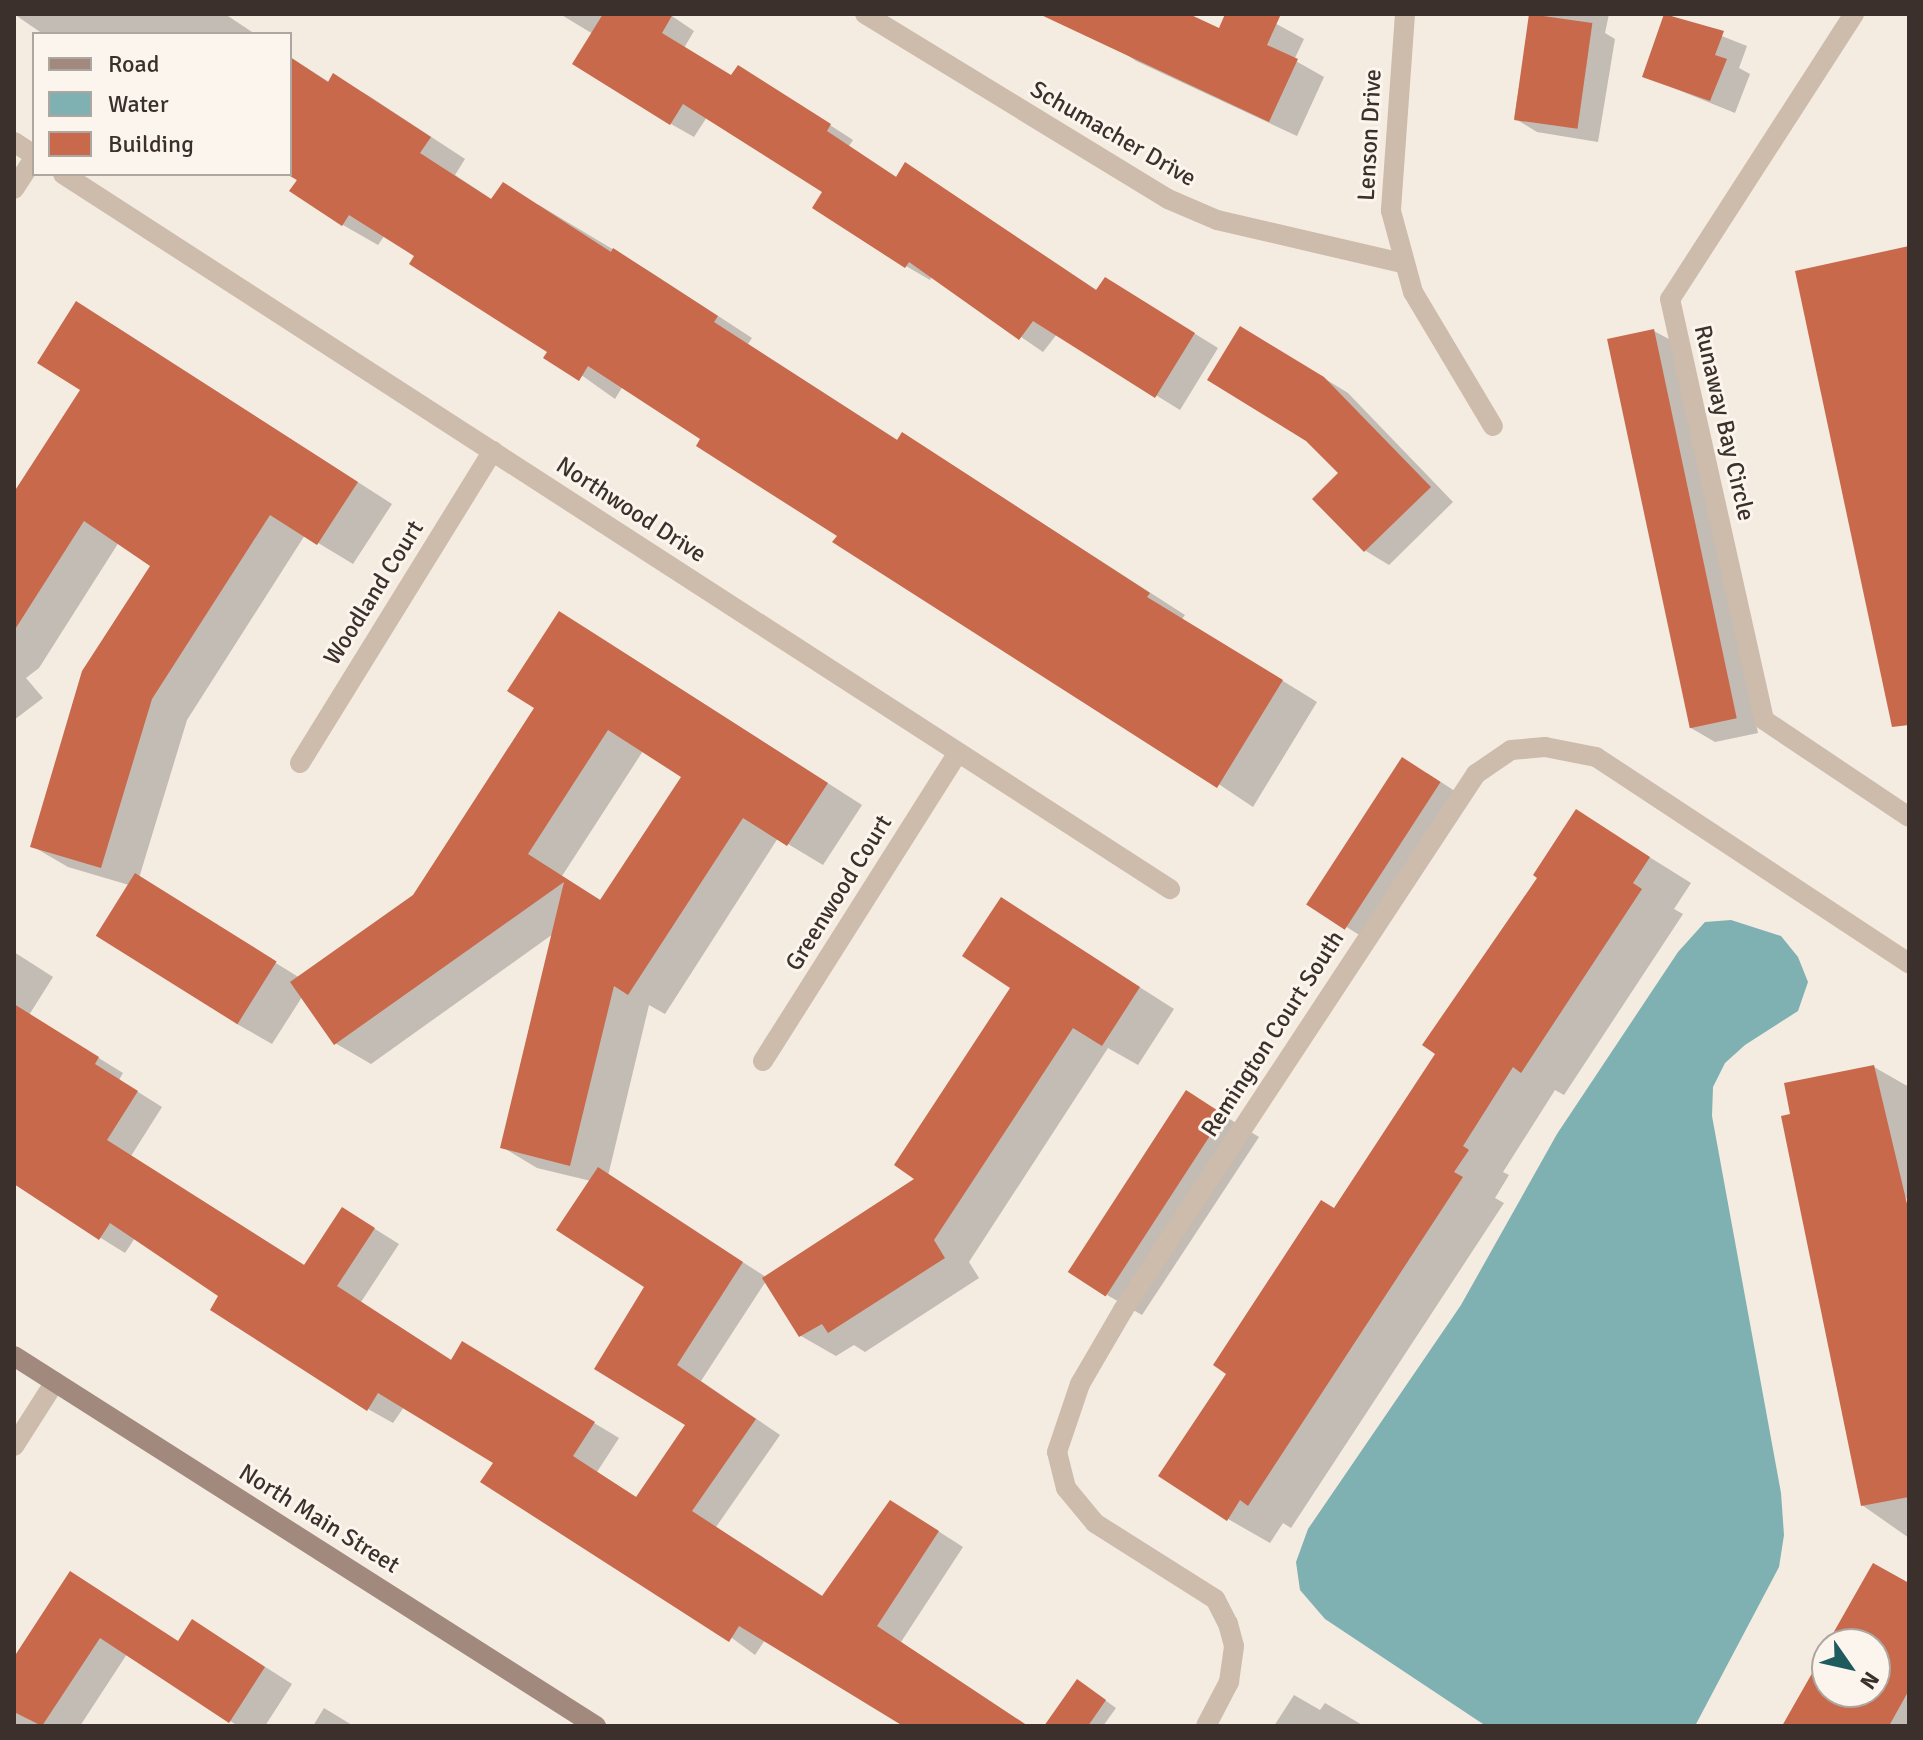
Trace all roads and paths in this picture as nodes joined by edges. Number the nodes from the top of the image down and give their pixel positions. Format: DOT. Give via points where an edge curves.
graph roads {
  1 [pos="865,14"];
  2 [pos="1405,14"];
  3 [pos="1854,14"];
  4 [pos="14,142"];
  5 [pos="32,155"];
  6 [pos="32,159"];
  7 [pos="66,176"];
  8 [pos="14,189"];
  9 [pos="1402,263"];
  10 [pos="1493,426"];
  11 [pos="493,451"];
  12 [pos="958,752"];
  13 [pos="300,763"];
  14 [pos="1909,817"];
  15 [pos="1170,889"];
  16 [pos="1909,963"];
  17 [pos="763,1061"];
  18 [pos="14,1356"];
  19 [pos="55,1382"];
  20 [pos="14,1446"];
  21 [pos="596,1726"];
  22 [pos="1206,1726"];
  1 -- 9 [label="street, Schumacher Drive" via="1168,199 1217,220"];
  2 -- 9 [label="street, Lenson Drive" via="1391,211"];
  3 -- 14 [label="street, Runaway Bay Circle" via="1670,299 1764,720"];
  4 -- 5 [label="street"];
  6 -- 8 [label="street"];
  7 -- 11 [label="street, Northwood Drive"];
  9 -- 10 [label="street, Lenson Drive" via="1441,343"];
  11 -- 12 [label="street, Northwood Drive"];
  11 -- 13 [label="street, Woodland Court"];
  12 -- 15 [label="street, Northwood Drive"];
  12 -- 17 [label="street, Greenwood Court"];
  16 -- 22 [label="street, Remington Court South" via="1596,757 1545,747 1511,750 1476,774 1123,1310 1080,1384 1057,1452 1066,1488 1095,1523 1215,1599 1234,1646 1229,1682"];
  18 -- 19 [label="main road, North Main Street"];
  19 -- 20 [label="street"];
  19 -- 21 [label="main road, North Main Street"];
}
